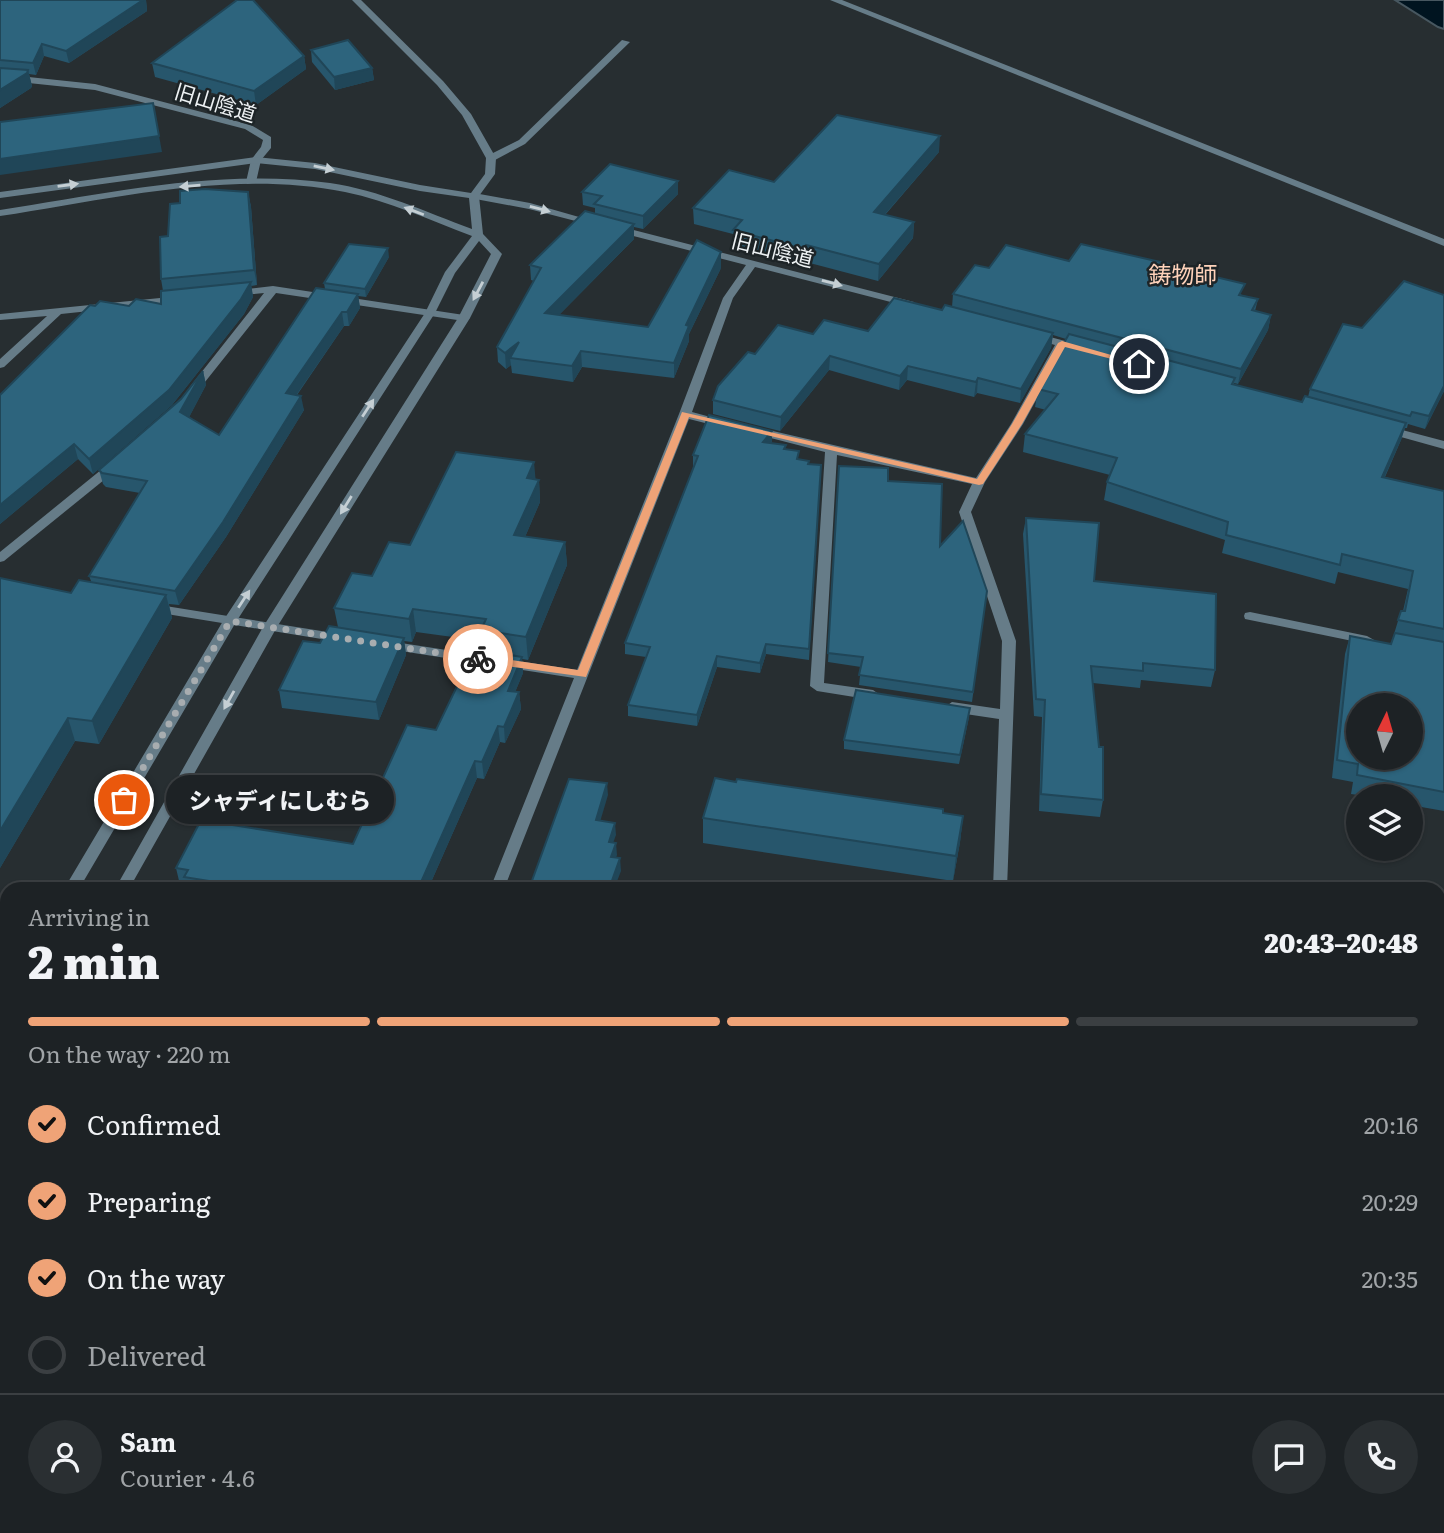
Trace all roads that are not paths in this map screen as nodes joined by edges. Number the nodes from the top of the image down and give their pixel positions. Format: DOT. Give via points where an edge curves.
graph roads {
  1 [pos="356,0"];
  2 [pos="834,0"];
  3 [pos="625,42"];
  4 [pos="0,77"];
  5 [pos="491,158"];
  6 [pos="256,160"];
  7 [pos="251,182"];
  8 [pos="0,195"];
  9 [pos="474,196"];
  10 [pos="0,213"];
  11 [pos="478,235"];
  12 [pos="1444,243"];
  13 [pos="753,263"];
  14 [pos="273,289"];
  15 [pos="219,295"];
  16 [pos="192,297"];
  17 [pos="928,308"];
  18 [pos="58,311"];
  19 [pos="430,313"];
  20 [pos="0,317"];
  21 [pos="464,318"];
  22 [pos="1022,333"];
  23 [pos="1062,343"];
  24 [pos="1089,350"];
  25 [pos="0,365"];
  26 [pos="187,398"];
  27 [pos="685,414"];
  28 [pos="1378,427"];
  29 [pos="1444,445"];
  30 [pos="831,450"];
  31 [pos="130,451"];
  32 [pos="979,482"];
  33 [pos="0,558"];
  34 [pos="135,604"];
  35 [pos="1250,616"];
  36 [pos="230,621"];
  37 [pos="270,627"];
  38 [pos="349,639"];
  39 [pos="1379,642"];
  40 [pos="377,643"];
  41 [pos="582,675"];
  42 [pos="884,696"];
  43 [pos="938,705"];
  44 [pos="1006,715"];
  45 [pos="75,882"];
  46 [pos="126,882"];
  47 [pos="500,882"];
  48 [pos="1000,882"];
  1 -- 5 [label="street" via="440,83 466,114"];
  2 -- 12 [label="street"];
  3 -- 5 [label="street" via="522,142"];
  4 -- 6 [label="street, 旧山陰道" via="94,87 248,127 268,139"];
  5 -- 9 [label="street" via="490,174"];
  6 -- 7 [label="street"];
  8 -- 6 [label="street, one-way"];
  6 -- 9 [label="street, 旧山陰道, one-way" via="315,166"];
  7 -- 10 [label="street, one-way" via="187,185"];
  11 -- 7 [label="street, one-way" via="332,186"];
  9 -- 11 [label="street"];
  9 -- 13 [label="street, 旧山陰道, one-way"];
  11 -- 19 [label="street" via="450,272"];
  11 -- 21 [label="street, one-way" via="497,254"];
  13 -- 17 [label="street, 旧山陰道, one-way"];
  13 -- 27 [label="street" via="728,298"];
  14 -- 15 [label="street"];
  14 -- 19 [label="street"];
  14 -- 26 [label="street"];
  16 -- 18 [label="street"];
  18 -- 20 [label="street"];
  18 -- 25 [label="street"];
  19 -- 21 [label="street"];
  36 -- 19 [label="street, one-way"];
  21 -- 37 [label="street, one-way"];
  22 -- 23 [label="street"];
  23 -- 24 [label="street"];
  23 -- 32 [label="street"];
  27 -- 30 [label="street"];
  27 -- 41 [label="street"];
  28 -- 29 [label="street"];
  30 -- 32 [label="street"];
  30 -- 42 [label="street" via="817,686"];
  31 -- 33 [label="street"];
  32 -- 44 [label="street" via="965,512 1009,641"];
  34 -- 36 [label="street"];
  35 -- 39 [label="street"];
  36 -- 37 [label="street"];
  36 -- 45 [label="street"];
  37 -- 38 [label="street"];
  37 -- 46 [label="street, one-way"];
  40 -- 41 [label="street"];
  41 -- 47 [label="street"];
  43 -- 44 [label="street"];
  44 -- 48 [label="street"];
}
